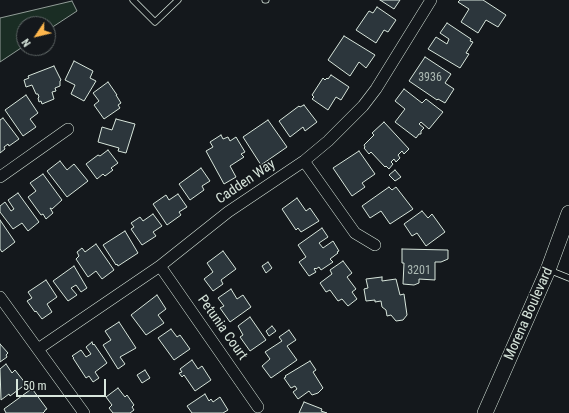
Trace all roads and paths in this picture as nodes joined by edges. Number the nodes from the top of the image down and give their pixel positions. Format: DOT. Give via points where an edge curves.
graph roads {
  1 [pos="133,0"];
  2 [pos="178,0"];
  3 [pos="431,0"];
  4 [pos="68,129"];
  5 [pos="304,161"];
  6 [pos="0,177"];
  7 [pos="569,213"];
  8 [pos="375,245"];
  9 [pos="160,266"];
  10 [pos="548,270"];
  11 [pos="569,278"];
  12 [pos="0,297"];
  13 [pos="38,349"];
  14 [pos="258,407"];
  15 [pos="84,413"];
  16 [pos="485,413"];
  1 -- 2 [label="lane" via="155,22"];
  3 -- 5 [label="street, Cadden Way" via="363,106"];
  4 -- 6 [label="street"];
  5 -- 8 [label="street" via="355,233"];
  5 -- 9 [label="street, Cadden Way" via="228,212"];
  7 -- 10 [label="main road, Morena Boulevard"];
  9 -- 13 [label="street, Cadden Way"];
  9 -- 14 [label="street, Petunia Court"];
  10 -- 11 [label="lane"];
  10 -- 16 [label="main road, Morena Boulevard"];
  12 -- 13 [label="street"];
  13 -- 15 [label="street"];
}
